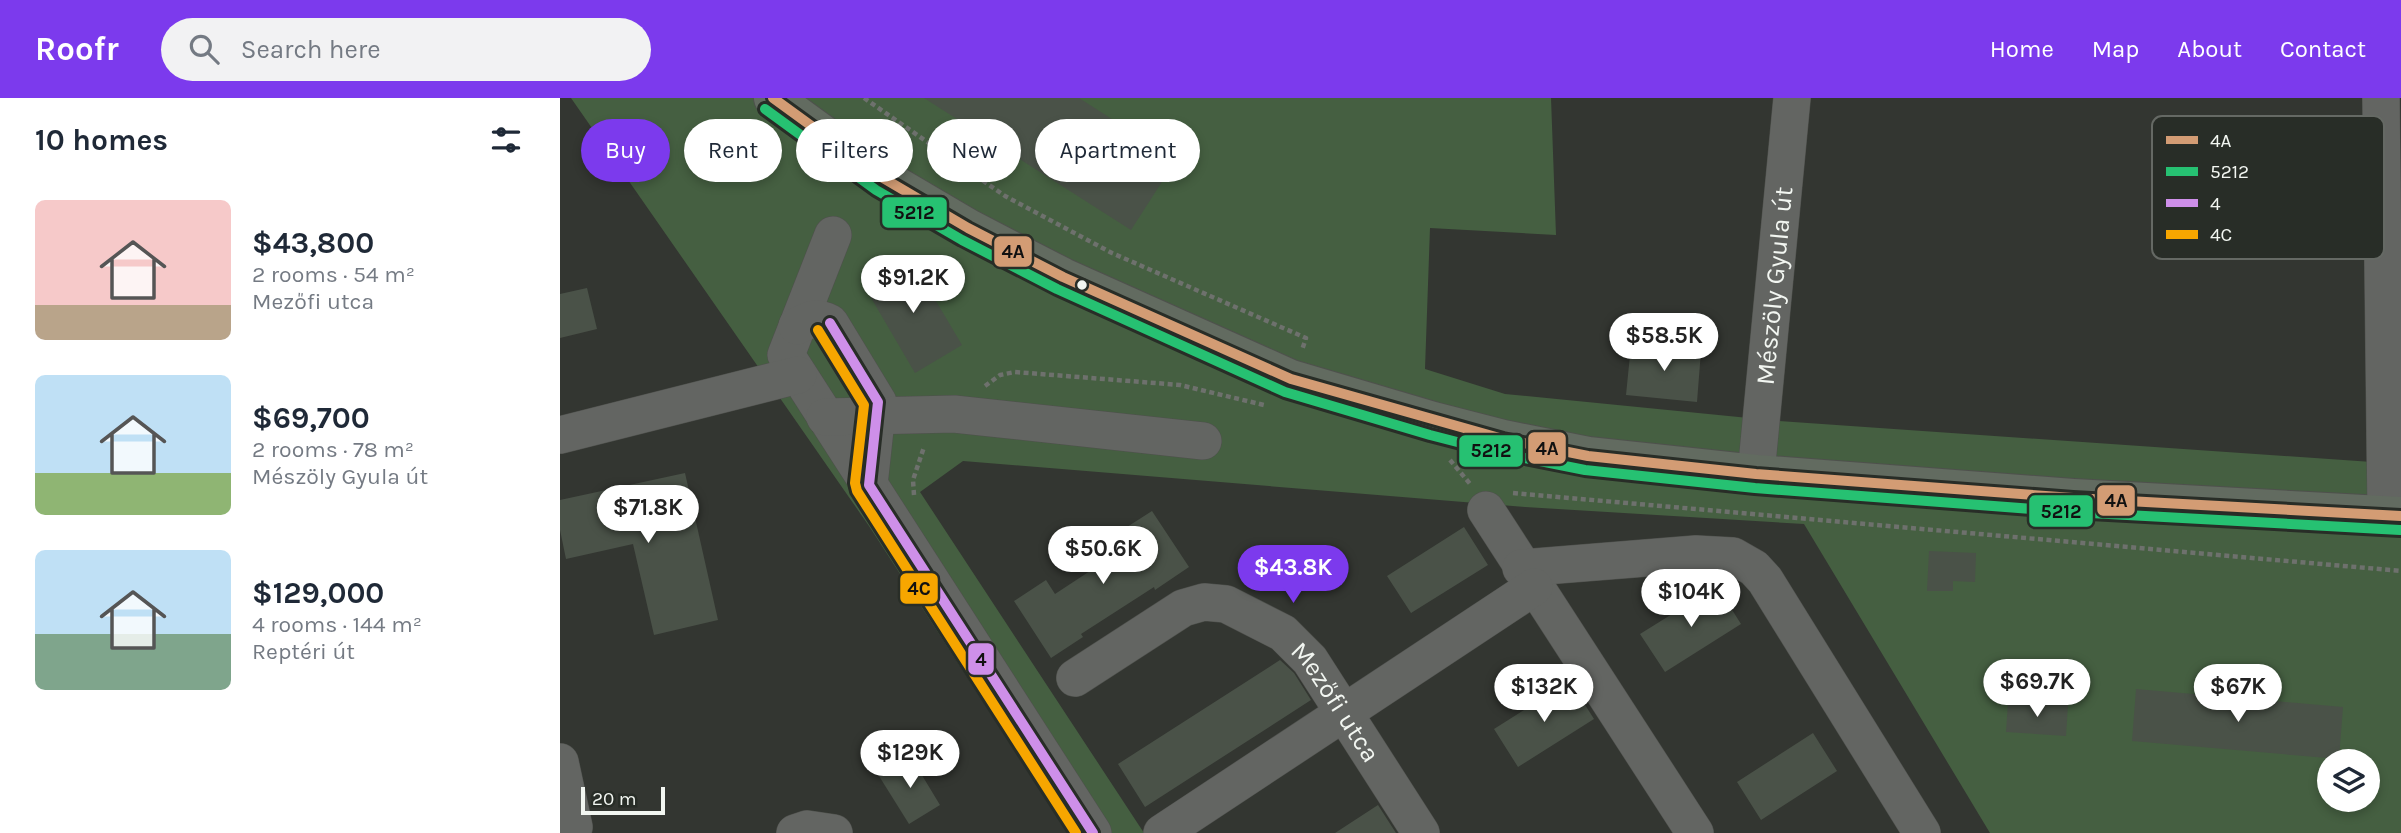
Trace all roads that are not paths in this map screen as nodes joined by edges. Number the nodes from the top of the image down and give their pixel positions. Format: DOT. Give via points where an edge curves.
graph roads {
  1 [pos="773,98"];
  2 [pos="1792,98"];
  3 [pos="2381,98"];
  4 [pos="2392,158"];
  5 [pos="833,234"];
  6 [pos="794,352"];
  7 [pos="2393,395"];
  8 [pos="877,416"];
  9 [pos="825,417"];
  10 [pos="560,435"];
  11 [pos="1203,441"];
  12 [pos="1756,474"];
  13 [pos="869,485"];
  14 [pos="1486,510"];
  15 [pos="2393,515"];
  16 [pos="1528,577"];
  17 [pos="1075,678"];
  18 [pos="1344,712"];
  19 [pos="560,762"];
  20 [pos="577,831"];
  21 [pos="795,833"];
  22 [pos="834,833"];
  23 [pos="1093,833"];
  24 [pos="1161,833"];
  25 [pos="1421,833"];
  26 [pos="1695,833"];
  27 [pos="1922,833"];
  1 -- 12 [label="main road" via="883,178 968,228 1063,277 1291,379 1503,439 1588,456"];
  2 -- 12 [label="street, Mészöly Gyula út"];
  3 -- 4 [label="street"];
  4 -- 7 [label="street"];
  5 -- 6 [label="street"];
  6 -- 8 [label="street" via="812,318 830,323 878,402"];
  6 -- 9 [label="street"];
  6 -- 10 [label="street"];
  7 -- 15 [label="street"];
  8 -- 9 [label="street"];
  8 -- 11 [label="street" via="954,414"];
  8 -- 13 [label="street"];
  9 -- 13 [label="street"];
  12 -- 15 [label="main road" via="2073,498"];
  13 -- 23 [label="street"];
  14 -- 16 [label="street"];
  16 -- 18 [label="street"];
  16 -- 26 [label="street"];
  16 -- 27 [label="street" via="1696,554 1733,556 1754,568"];
  17 -- 18 [label="street, Mezőfi utca" via="1183,608 1204,602 1226,604 1283,633 1310,660"];
  18 -- 24 [label="street"];
  18 -- 25 [label="street, Mezőfi utca"];
  19 -- 20 [label="street"];
  21 -- 22 [label="street" via="807,829"];
}
